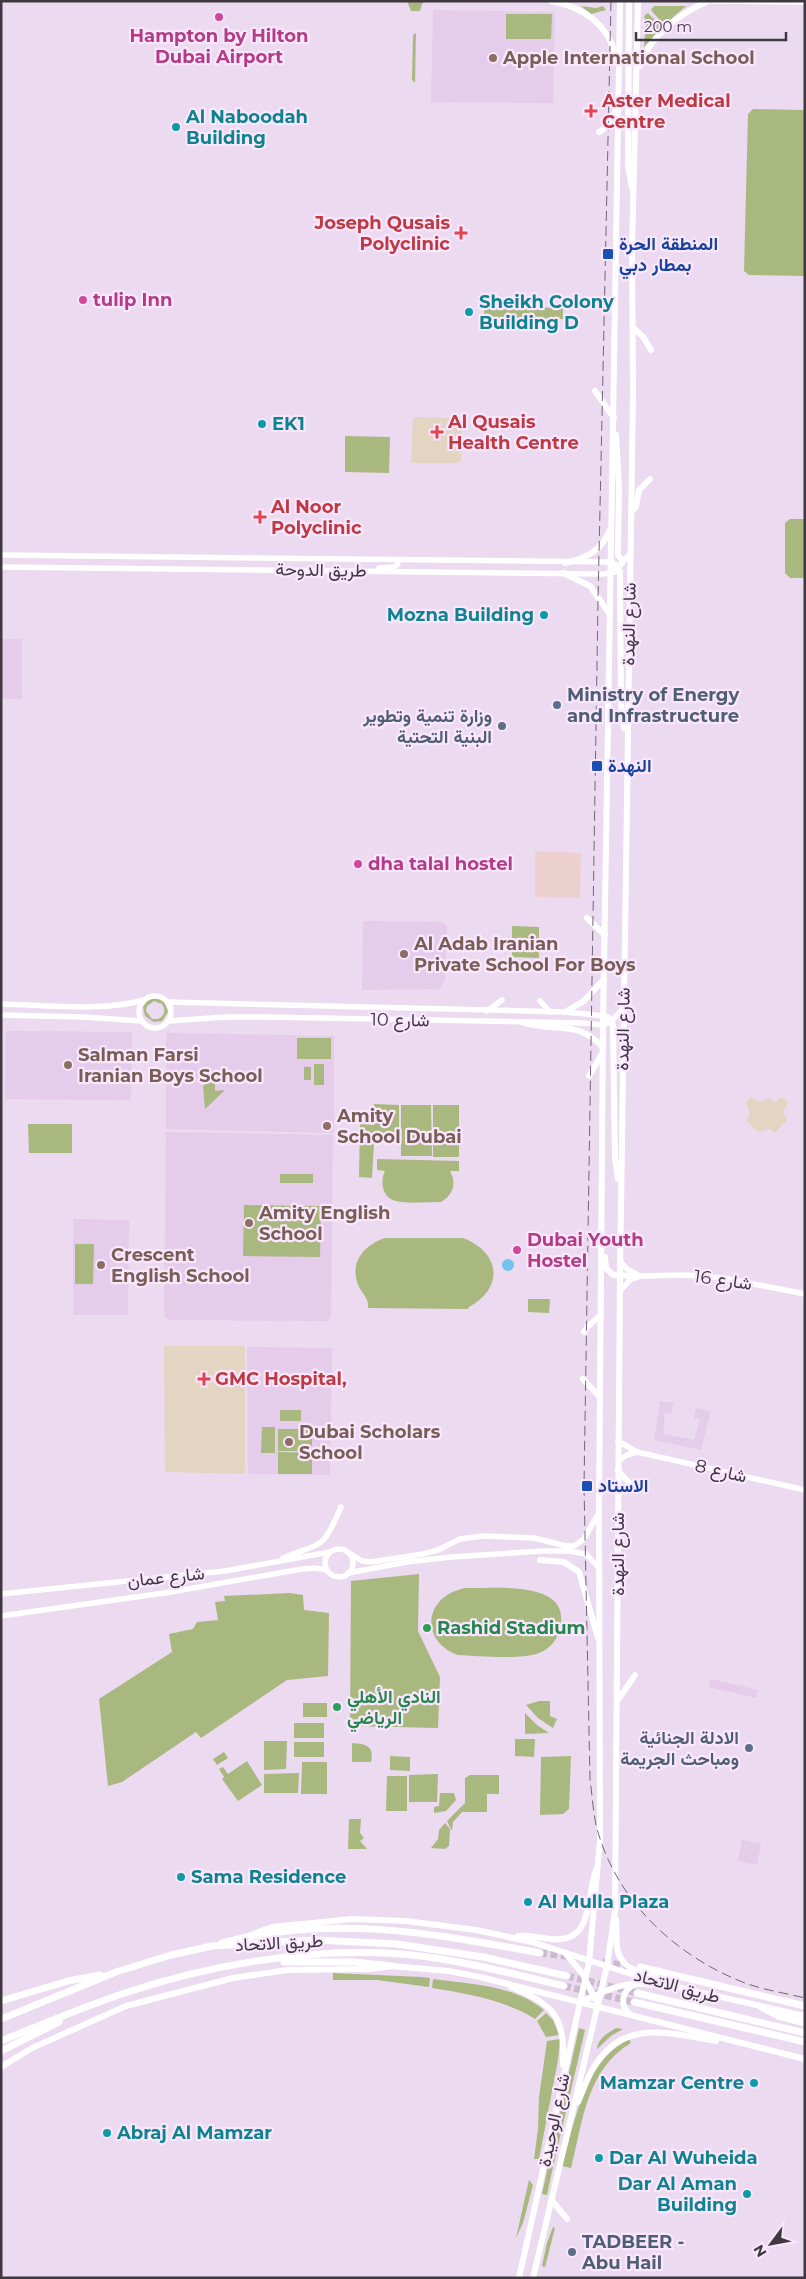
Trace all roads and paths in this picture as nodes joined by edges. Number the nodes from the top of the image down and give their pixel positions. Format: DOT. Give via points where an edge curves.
graph roads {
  1 [pos="551,1"];
  2 [pos="620,1"];
  3 [pos="629,1"];
  4 [pos="638,1"];
  5 [pos="708,1"];
  6 [pos="712,1"];
  7 [pos="805,2"];
  8 [pos="619,72"];
  9 [pos="637,75"];
  10 [pos="618,98"];
  11 [pos="599,132"];
  12 [pos="633,191"];
  13 [pos="633,327"];
  14 [pos="651,350"];
  15 [pos="595,391"];
  16 [pos="615,423"];
  17 [pos="650,479"];
  18 [pos="631,512"];
  19 [pos="612,526"];
  20 [pos="1,555"];
  21 [pos="628,556"];
  22 [pos="398,560"];
  23 [pos="610,562"];
  24 [pos="565,563"];
  25 [pos="1,567"];
  26 [pos="350,570"];
  27 [pos="619,570"];
  28 [pos="563,573"];
  29 [pos="610,574"];
  30 [pos="610,614"];
  31 [pos="627,739"];
  32 [pos="587,918"];
  33 [pos="605,935"];
  34 [pos="604,978"];
  35 [pos="144,1000"];
  36 [pos="502,1000"];
  37 [pos="540,1001"];
  38 [pos="168,1002"];
  39 [pos="1,1004"];
  40 [pos="624,1008"];
  41 [pos="487,1011"];
  42 [pos="550,1012"];
  43 [pos="565,1012"];
  44 [pos="1,1015"];
  45 [pos="600,1015"];
  46 [pos="142,1021"];
  47 [pos="168,1021"];
  48 [pos="522,1022"];
  49 [pos="612,1022"];
  50 [pos="600,1026"];
  51 [pos="604,1049"];
  52 [pos="589,1076"];
  53 [pos="603,1164"];
  54 [pos="621,1192"];
  55 [pos="620,1261"];
  56 [pos="640,1276"];
  57 [pos="620,1277"];
  58 [pos="620,1291"];
  59 [pos="805,1294"];
  60 [pos="601,1315"];
  61 [pos="584,1332"];
  62 [pos="583,1379"];
  63 [pos="600,1397"];
  64 [pos="618,1441"];
  65 [pos="637,1452"];
  66 [pos="618,1461"];
  67 [pos="618,1471"];
  68 [pos="636,1490"];
  69 [pos="805,1490"];
  70 [pos="341,1507"];
  71 [pos="599,1512"];
  72 [pos="330,1552"];
  73 [pos="349,1553"];
  74 [pos="276,1560"];
  75 [pos="540,1560"];
  76 [pos="599,1568"];
  77 [pos="327,1570"];
  78 [pos="348,1573"];
  79 [pos="1,1594"];
  80 [pos="1,1616"];
  81 [pos="600,1642"];
  82 [pos="635,1675"];
  83 [pos="617,1702"];
  84 [pos="598,1864"];
  85 [pos="615,1911"];
  86 [pos="245,1937"];
  87 [pos="512,1937"];
  88 [pos="212,1946"];
  89 [pos="563,1951"];
  90 [pos="540,1952"];
  91 [pos="272,1960"];
  92 [pos="589,1962"];
  93 [pos="392,1966"];
  94 [pos="607,1966"];
  95 [pos="640,1967"];
  96 [pos="116,1972"];
  97 [pos="567,1976"];
  98 [pos="586,1979"];
  99 [pos="496,1981"];
  100 [pos="640,1983"];
  101 [pos="564,1986"];
  102 [pos="676,1987"];
  103 [pos="637,1993"];
  104 [pos="597,1995"];
  105 [pos="1,2001"];
  106 [pos="581,2002"];
  107 [pos="634,2002"];
  108 [pos="805,2006"];
  109 [pos="597,2007"];
  110 [pos="761,2007"];
  111 [pos="82,2009"];
  112 [pos="632,2016"];
  113 [pos="805,2016"];
  114 [pos="1,2019"];
  115 [pos="805,2023"];
  116 [pos="805,2033"];
  117 [pos="1,2040"];
  118 [pos="787,2040"];
  119 [pos="805,2042"];
  120 [pos="737,2043"];
  121 [pos="805,2046"];
  122 [pos="1,2051"];
  123 [pos="805,2059"];
  124 [pos="1,2067"];
  125 [pos="563,2078"];
  126 [pos="572,2115"];
  127 [pos="551,2199"];
  128 [pos="567,2218"];
  129 [pos="519,2278"];
  130 [pos="533,2278"];
  1 -- 8 [label="main road" via="574,7 603,28 613,44"];
  2 -- 8 [label="main road, شارع النهدة"];
  3 -- 12 [label="main road" via="628,165"];
  4 -- 9 [label="main road, شارع النهدة"];
  5 -- 9 [label="main road" via="684,13 665,30 644,55"];
  6 -- 7 [label="street"];
  8 -- 10 [label="main road, شارع النهدة"];
  9 -- 12 [label="main road, شارع النهدة"];
  10 -- 11 [label="main road" via="610,125"];
  10 -- 16 [label="main road, شارع النهدة"];
  12 -- 13 [label="main road, شارع النهدة"];
  13 -- 14 [label="main road"];
  13 -- 18 [label="main road, شارع النهدة"];
  15 -- 16 [label="main road"];
  16 -- 19 [label="main road, شارع النهدة"];
  16 -- 21 [label="main road" via="618,555 621,559"];
  17 -- 18 [label="main road" via="639,490 636,507"];
  18 -- 21 [label="main road, شارع النهدة"];
  19 -- 23 [label="main road, شارع النهدة"];
  19 -- 24 [label="main road" via="597,550"];
  20 -- 22 [label="street, طريق الدوحة"];
  21 -- 27 [label="street"];
  21 -- 31 [label="main road, شارع النهدة"];
  22 -- 24 [label="street, طريق الدوحة"];
  22 -- 26 [label="street" via="394,567"];
  23 -- 24 [label="street, طريق الدوحة"];
  23 -- 27 [label="main road"];
  23 -- 29 [label="main road, شارع النهدة"];
  25 -- 26 [label="street, طريق الدوحة"];
  26 -- 28 [label="street, طريق الدوحة"];
  27 -- 29 [label="street, طريق الدوحة"];
  27 -- 31 [label="main road" via="621,704"];
  28 -- 29 [label="street, طريق الدوحة"];
  28 -- 30 [label="main road" via="590,586"];
  29 -- 30 [label="main road, شارع النهدة"];
  30 -- 33 [label="main road, شارع النهدة"];
  31 -- 40 [label="main road, شارع النهدة"];
  32 -- 33 [label="main road"];
  33 -- 34 [label="main road, شارع النهدة"];
  34 -- 43 [label="main road" via="584,1001"];
  34 -- 45 [label="main road, شارع النهدة"];
  35 -- 38 [label="street" via="158,996"];
  35 -- 39 [label="street" via="86,1006"];
  35 -- 46 [label="street" via="139,1011"];
  36 -- 41 [label="street"];
  37 -- 42 [label="street"];
  38 -- 41 [label="street, شارع 10"];
  38 -- 47 [label="street" via="171,1014"];
  40 -- 49 [label="street"];
  40 -- 54 [label="main road, شارع النهدة"];
  41 -- 42 [label="street, شارع 10"];
  42 -- 43 [label="street, شارع 10"];
  43 -- 45 [label="street, شارع 10"];
  44 -- 46 [label="street"];
  45 -- 49 [label="main road"];
  45 -- 50 [label="main road, شارع النهدة"];
  46 -- 47 [label="street" via="154,1027"];
  47 -- 48 [label="street, شارع 10" via="226,1017"];
  48 -- 50 [label="street, شارع 10"];
  48 -- 51 [label="main road" via="581,1030"];
  49 -- 50 [label="street"];
  49 -- 54 [label="main road" via="615,1158"];
  50 -- 51 [label="main road, شارع النهدة"];
  51 -- 52 [label="main road"];
  51 -- 53 [label="main road, شارع النهدة"];
  53 -- 57 [label="main road" via="606,1184 605,1264 612,1274"];
  53 -- 60 [label="main road, شارع النهدة"];
  54 -- 55 [label="main road, شارع النهدة"];
  55 -- 56 [label="street" via="630,1272"];
  55 -- 57 [label="main road, شارع النهدة"];
  56 -- 57 [label="main road"];
  56 -- 58 [label="street" via="630,1280"];
  56 -- 59 [label="street, شارع 16" via="708,1276"];
  57 -- 58 [label="main road, شارع النهدة"];
  58 -- 64 [label="main road, شارع النهدة"];
  60 -- 61 [label="main road"];
  60 -- 63 [label="main road, شارع النهدة"];
  62 -- 63 [label="main road"];
  63 -- 71 [label="main road, شارع النهدة"];
  64 -- 65 [label="street, شارع 8"];
  64 -- 66 [label="main road, شارع النهدة"];
  65 -- 66 [label="street"];
  65 -- 69 [label="street, شارع 8"];
  66 -- 67 [label="main road, شارع النهدة"];
  67 -- 68 [label="main road"];
  67 -- 83 [label="main road, شارع النهدة"];
  70 -- 74 [label="street" via="323,1541"];
  71 -- 73 [label="street" via="584,1539 574,1546 534,1538 482,1536 460,1539 423,1554 371,1562"];
  71 -- 76 [label="main road, شارع النهدة"];
  72 -- 73 [label="street" via="340,1549"];
  72 -- 74 [label="street, شارع عمان"];
  72 -- 77 [label="street" via="325,1560"];
  73 -- 78 [label="street" via="353,1563"];
  74 -- 79 [label="street, شارع عمان" via="225,1571"];
  75 -- 81 [label="main road" via="564,1562 578,1572"];
  76 -- 78 [label="street" via="586,1554 543,1551 441,1558"];
  76 -- 81 [label="main road, شارع النهدة"];
  77 -- 78 [label="street" via="338,1577"];
  77 -- 80 [label="street, شارع عمان" via="302,1568 171,1592"];
  81 -- 84 [label="main road, شارع النهدة"];
  82 -- 83 [label="main road"];
  83 -- 85 [label="main road, شارع النهدة"];
  84 -- 87 [label="main road" via="585,1920 577,1933 560,1940"];
  84 -- 92 [label="main road, شارع النهدة"];
  85 -- 94 [label="main road, شارع النهدة"];
  85 -- 102 [label="main road" via="617,1948 625,1964"];
  86 -- 87 [label="main road, طريق الاتحاد" via="282,1925 375,1919"];
  86 -- 88 [label="highway"];
  86 -- 90 [label="highway" via="380,1928"];
  87 -- 89 [label="main road, طريق الاتحاد"];
  88 -- 96 [label="highway, طريق الاتحاد"];
  88 -- 97 [label="highway, طريق الاتحاد" via="316,1940 397,1944 483,1957"];
  89 -- 92 [label="main road, طريق الاتحاد"];
  89 -- 98 [label="main road"];
  91 -- 93 [label="highway"];
  91 -- 101 [label="highway, طريق الاتحاد" via="337,1953 387,1954 450,1961"];
  91 -- 111 [label="highway, طريق الاتحاد" via="160,1982"];
  92 -- 94 [label="main road, طريق الاتحاد"];
  92 -- 98 [label="main road, شارع الوحيدة"];
  93 -- 99 [label="main road" via="448,1971"];
  93 -- 124 [label="main road" via="288,1970 186,1989 116,2010 32,2048"];
  94 -- 102 [label="main road, طريق الاتحاد"];
  94 -- 104 [label="main road, شارع الوحيدة"];
  95 -- 108 [label="highway"];
  96 -- 105 [label="highway" via="68,1981"];
  96 -- 114 [label="highway, طريق الاتحاد"];
  98 -- 104 [label="main road"];
  98 -- 106 [label="main road, شارع الوحيدة"];
  99 -- 106 [label="main road"];
  99 -- 125 [label="main road" via="540,2001 554,2013 563,2035"];
  100 -- 102 [label="main road"];
  100 -- 104 [label="main road" via="622,1984"];
  100 -- 112 [label="main road" via="629,1987 623,1996 624,2008"];
  102 -- 110 [label="main road, طريق الاتحاد"];
  103 -- 116 [label="highway, طريق الاتحاد"];
  104 -- 106 [label="main road"];
  104 -- 109 [label="main road, شارع الوحيدة"];
  106 -- 109 [label="main road"];
  106 -- 125 [label="main road, شارع الوحيدة"];
  107 -- 118 [label="highway, طريق الاتحاد"];
  109 -- 112 [label="main road"];
  109 -- 126 [label="main road, شارع الوحيدة"];
  110 -- 113 [label="main road, طريق الاتحاد"];
  110 -- 115 [label="highway" via="778,2016"];
  111 -- 117 [label="highway, طريق الاتحاد"];
  111 -- 122 [label="highway"];
  112 -- 120 [label="main road"];
  118 -- 119 [label="highway, طريق الاتحاد"];
  118 -- 121 [label="highway"];
  120 -- 123 [label="main road"];
  120 -- 126 [label="main road" via="666,2031 630,2036 599,2060"];
  125 -- 129 [label="main road, شارع الوحيدة"];
  126 -- 127 [label="main road, شارع الوحيدة"];
  127 -- 128 [label="main road"];
  127 -- 130 [label="main road, شارع الوحيدة"];
}
